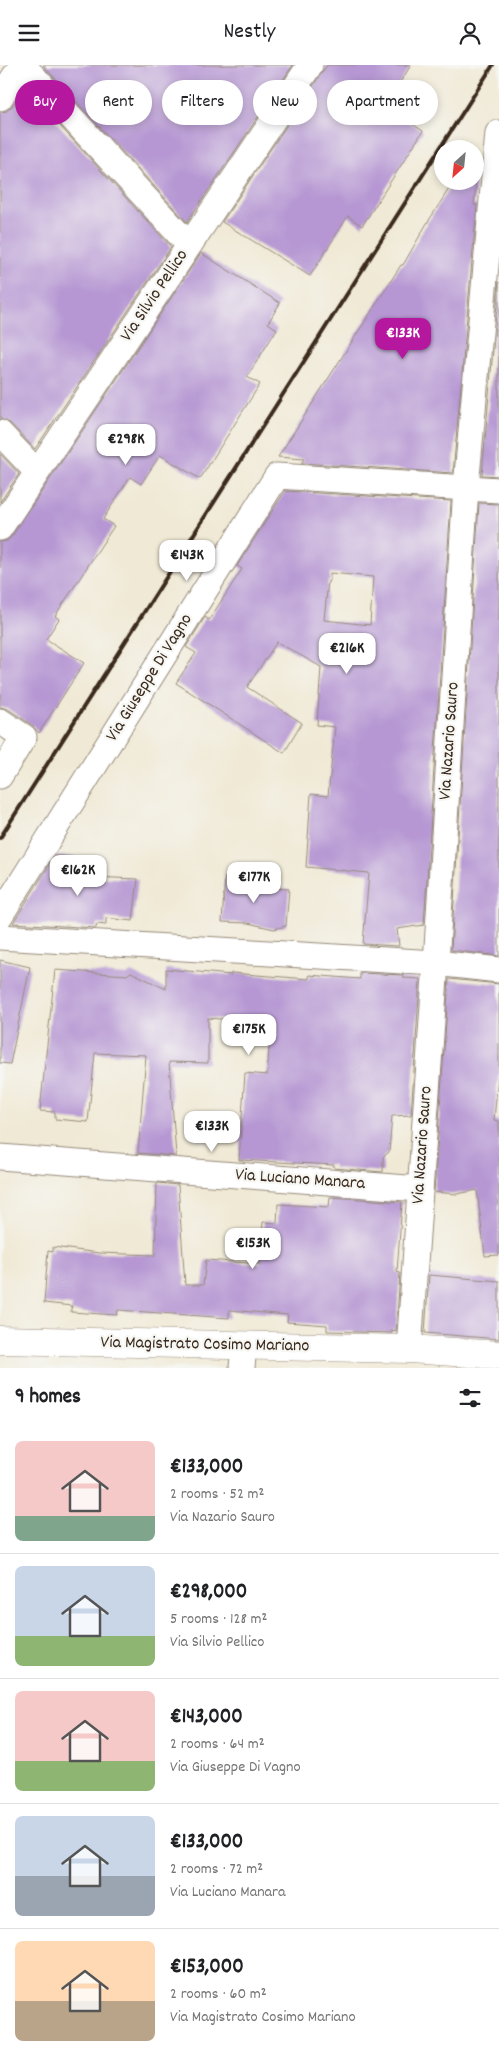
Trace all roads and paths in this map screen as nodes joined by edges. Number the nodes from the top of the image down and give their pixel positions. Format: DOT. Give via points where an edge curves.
graph roads {
  1 [pos="22,65"];
  2 [pos="310,65"];
  3 [pos="0,98"];
  4 [pos="498,133"];
  5 [pos="189,245"];
  6 [pos="0,433"];
  7 [pos="37,472"];
  8 [pos="466,487"];
  9 [pos="499,490"];
  10 [pos="0,528"];
  11 [pos="0,721"];
  12 [pos="0,776"];
  13 [pos="0,915"];
  14 [pos="0,937"];
  15 [pos="436,963"];
  16 [pos="499,970"];
  17 [pos="0,1157"];
  18 [pos="420,1189"];
  19 [pos="0,1341"];
  20 [pos="409,1349"];
  21 [pos="499,1355"];
  22 [pos="243,1357"];
  1 -- 3 [label="street"];
  1 -- 5 [label="street"];
  2 -- 5 [label="street, Via Silvio Pellico"];
  4 -- 8 [label="street, Via Nazario Sauro"];
  5 -- 7 [label="street, Via Silvio Pellico"];
  6 -- 7 [label="street"];
  7 -- 10 [label="street, Via Silvio Pellico"];
  8 -- 9 [label="street, Via Giuseppe Di Vagno"];
  8 -- 13 [label="street, Via Giuseppe Di Vagno" via="277,476"];
  8 -- 15 [label="street, Via Nazario Sauro"];
  11 -- 12 [label="street" via="24,737"];
  14 -- 15 [label="street"];
  15 -- 16 [label="street"];
  15 -- 18 [label="street, Via Nazario Sauro"];
  17 -- 18 [label="street, Via Luciano Manara"];
  18 -- 20 [label="street, Via Nazario Sauro"];
  19 -- 22 [label="street, Via Magistrato Cosimo Mariano"];
  20 -- 21 [label="street, Via Magistrato Cosimo Mariano"];
  20 -- 22 [label="street, Via Magistrato Cosimo Mariano"];
}
